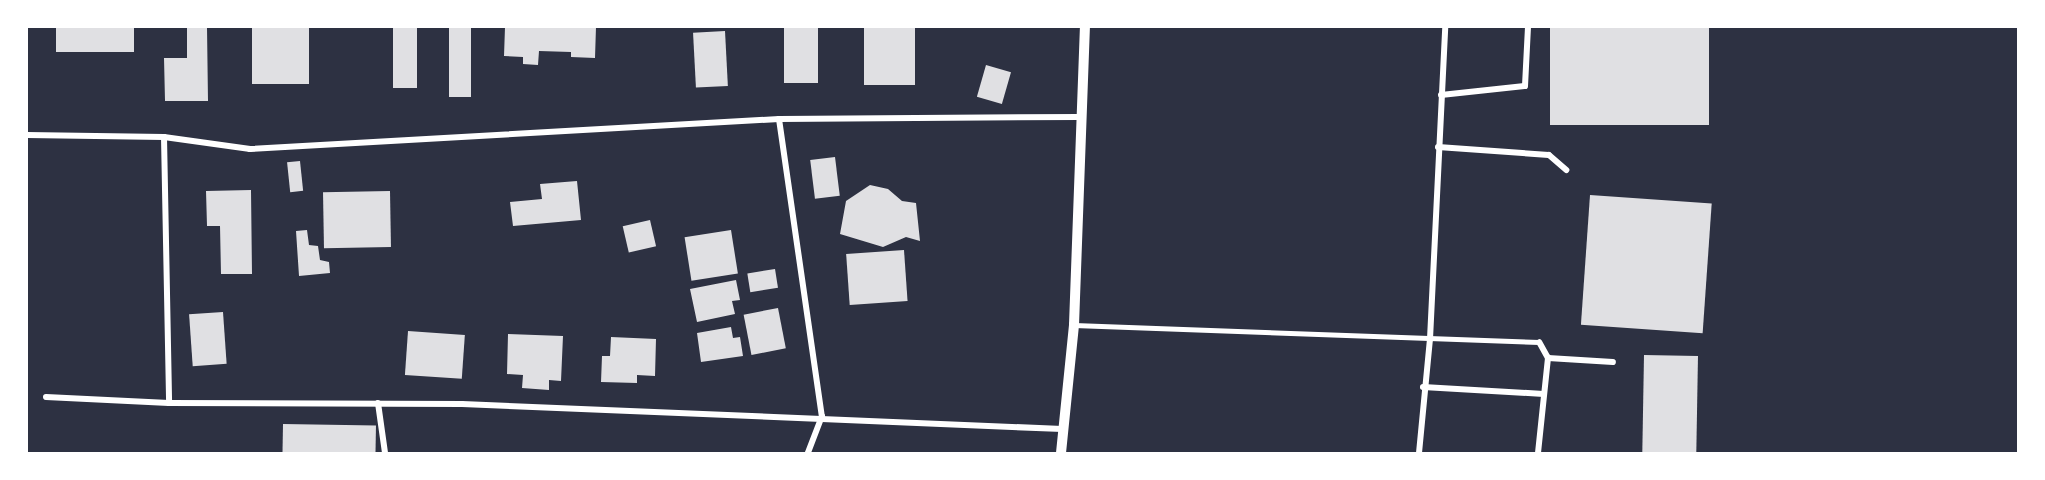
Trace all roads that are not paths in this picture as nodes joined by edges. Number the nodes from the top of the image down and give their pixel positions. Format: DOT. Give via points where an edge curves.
graph roads {
  1 [pos="1085,27"];
  2 [pos="1445,27"];
  3 [pos="1528,27"];
  4 [pos="1441,95"];
  5 [pos="1080,117"];
  6 [pos="778,119"];
  7 [pos="27,135"];
  8 [pos="165,137"];
  9 [pos="1438,147"];
  10 [pos="1566,170"];
  11 [pos="1074,324"];
  12 [pos="1430,339"];
  13 [pos="1539,342"];
  14 [pos="1548,358"];
  15 [pos="1613,362"];
  16 [pos="1423,387"];
  17 [pos="1544,394"];
  18 [pos="46,397"];
  19 [pos="169,403"];
  20 [pos="378,403"];
  21 [pos="822,416"];
  22 [pos="1062,429"];
  23 [pos="385,453"];
  24 [pos="808,453"];
  25 [pos="1061,453"];
  26 [pos="1419,453"];
  27 [pos="1538,453"];
  1 -- 5 [label="street"];
  2 -- 4 [label="street"];
  3 -- 4 [label="street" via="1525,86"];
  4 -- 9 [label="street"];
  5 -- 6 [label="street"];
  5 -- 11 [label="street"];
  6 -- 8 [label="street" via="250,148"];
  6 -- 21 [label="street"];
  7 -- 8 [label="street"];
  8 -- 19 [label="street"];
  9 -- 10 [label="street" via="1549,155"];
  9 -- 12 [label="street"];
  11 -- 12 [label="lane"];
  11 -- 22 [label="street"];
  12 -- 13 [label="lane"];
  12 -- 16 [label="street"];
  13 -- 14 [label="street"];
  14 -- 15 [label="street"];
  14 -- 17 [label="street"];
  16 -- 17 [label="street"];
  16 -- 26 [label="street"];
  17 -- 27 [label="street"];
  18 -- 19 [label="street"];
  19 -- 20 [label="street"];
  20 -- 21 [label="street"];
  20 -- 23 [label="street"];
  21 -- 22 [label="street"];
  21 -- 24 [label="street"];
  22 -- 25 [label="street"];
}
